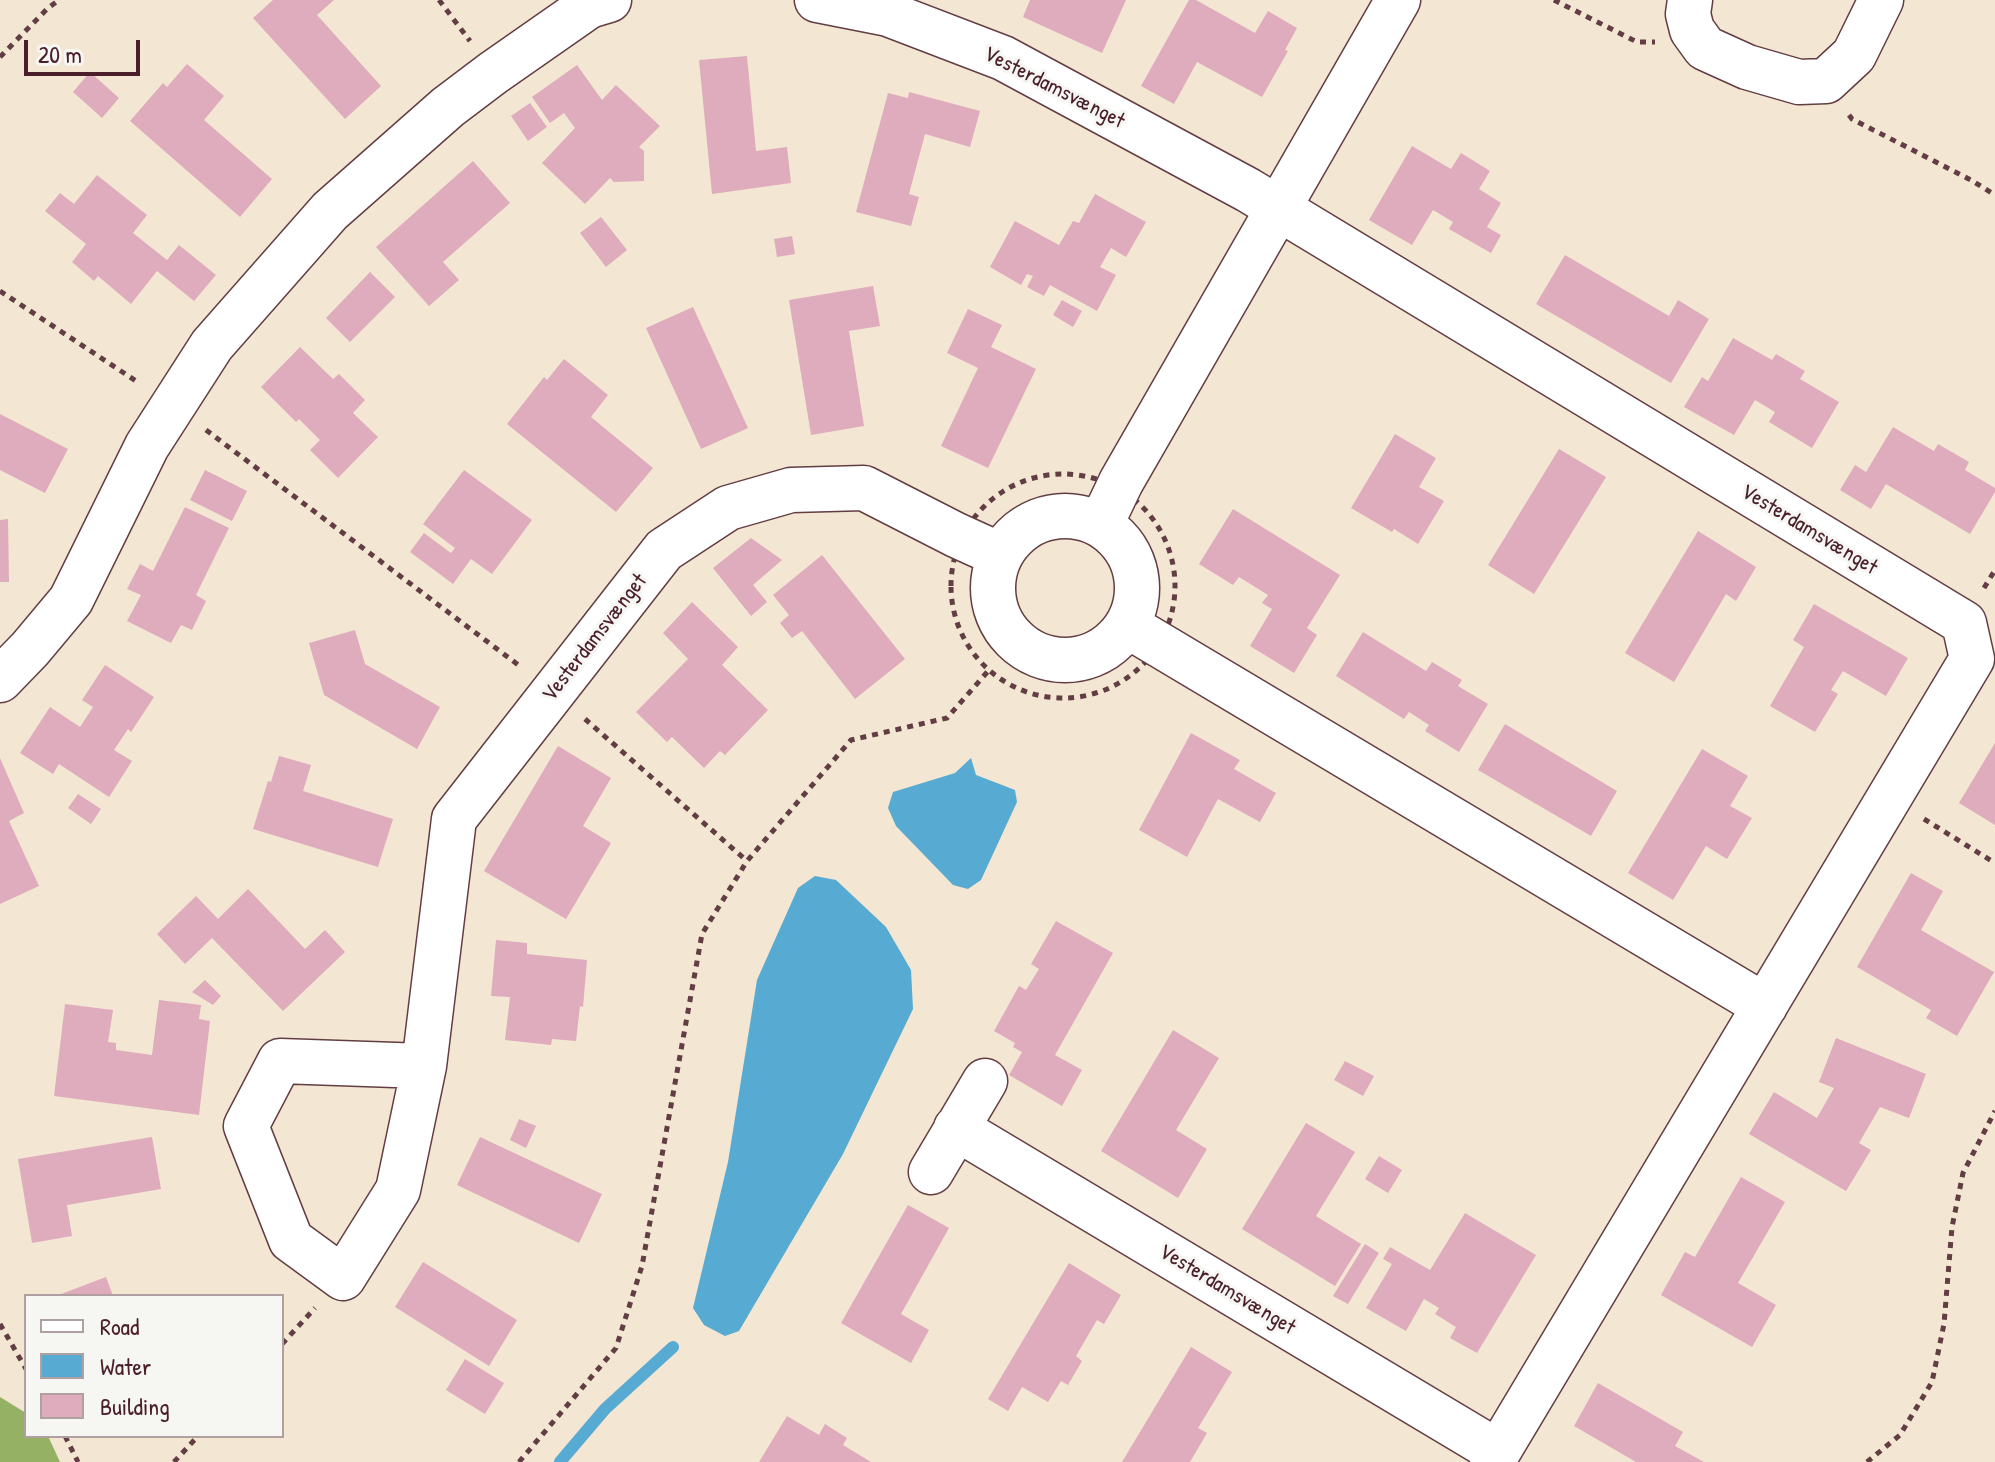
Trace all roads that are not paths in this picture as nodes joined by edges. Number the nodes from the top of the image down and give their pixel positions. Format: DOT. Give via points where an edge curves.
graph roads {
  1 [pos="609,0"];
  2 [pos="817,0"];
  3 [pos="1398,0"];
  4 [pos="1881,0"];
  5 [pos="1691,15"];
  6 [pos="1278,207"];
  7 [pos="1110,506"];
  8 [pos="980,546"];
  9 [pos="1144,635"];
  10 [pos="15,649"];
  11 [pos="0,680"];
  12 [pos="1765,1006"];
  13 [pos="424,1066"];
  14 [pos="985,1081"];
  15 [pos="956,1128"];
  16 [pos="931,1172"];
  17 [pos="1495,1457"];
  1 -- 10 [label="street" via="589,6 448,107 330,211 212,345 147,446 71,600"];
  2 -- 6 [label="street, Vesterdamsvænget" via="888,14 1003,58"];
  3 -- 6 [label="street"];
  4 -- 5 [label="street" via="1854,55 1826,81 1799,82 1705,48"];
  6 -- 7 [label="street"];
  6 -- 12 [label="street, Vesterdamsvænget" via="1964,623 1972,659"];
  7 -- 8 [label="street" via="1033,522 1014,536"];
  7 -- 9 [label="street" via="1137,569"];
  8 -- 9 [label="street" via="998,617 1017,643 1045,658 1076,661"];
  8 -- 13 [label="street, Vesterdamsvænget" via="864,488 791,490 728,508 664,550 454,819"];
  9 -- 12 [label="street"];
  10 -- 11 [label="street"];
  12 -- 17 [label="street, Vesterdamsvænget"];
  13 -- 13 [label="street, Vesterdamsvænget" via="398,1190 343,1278 291,1240 246,1126 280,1061"];
  14 -- 15 [label="street"];
  15 -- 16 [label="street"];
  15 -- 17 [label="street, Vesterdamsvænget"];
}
